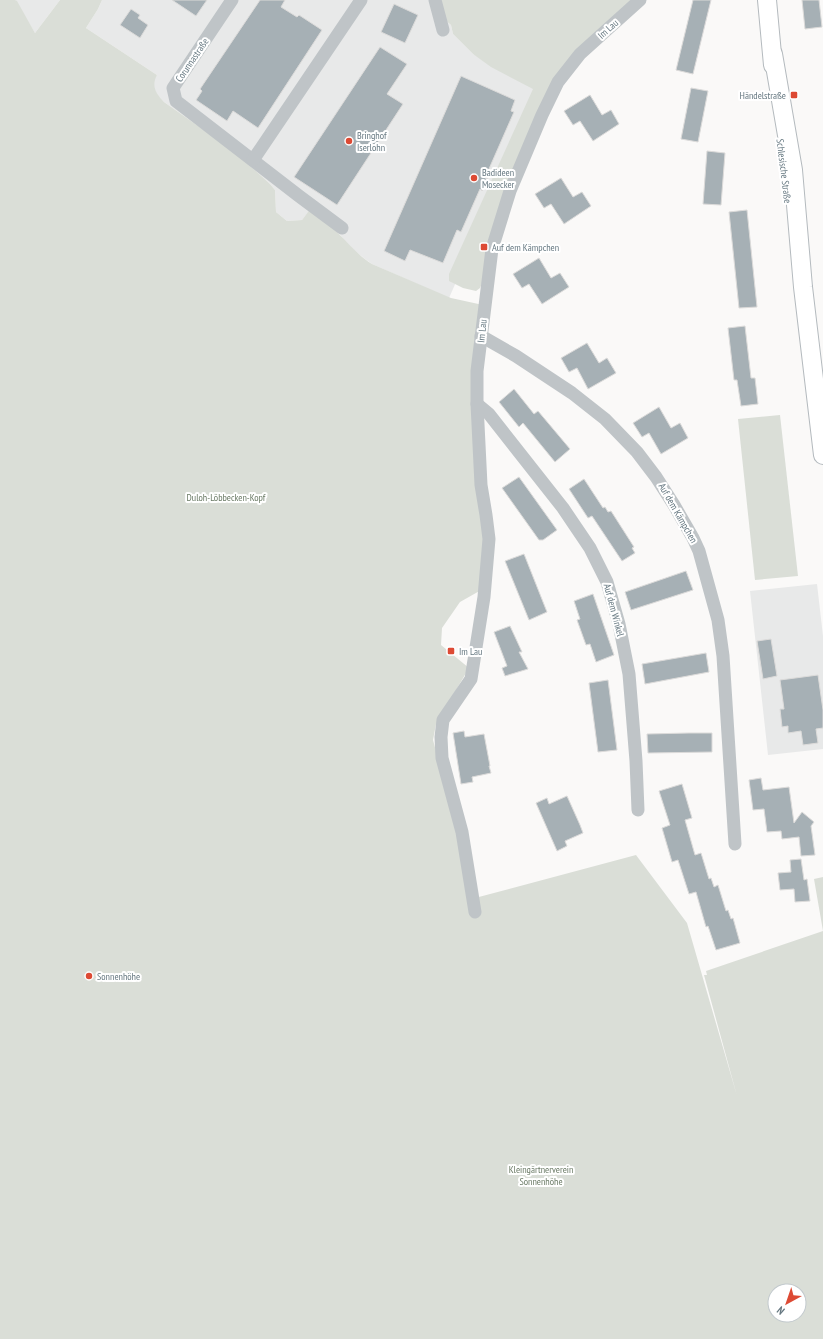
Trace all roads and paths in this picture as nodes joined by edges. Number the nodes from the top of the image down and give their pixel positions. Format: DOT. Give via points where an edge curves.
graph roads {
  1 [pos="232,0"];
  2 [pos="361,0"];
  3 [pos="434,0"];
  4 [pos="640,0"];
  5 [pos="767,0"];
  6 [pos="442,30"];
  7 [pos="253,160"];
  8 [pos="342,228"];
  9 [pos="482,336"];
  10 [pos="477,404"];
  11 [pos="823,455"];
  12 [pos="638,810"];
  13 [pos="735,844"];
  14 [pos="475,912"];
  1 -- 7 [label="street, Corunnastraße" via="173,88 176,101"];
  2 -- 7 [label="street"];
  3 -- 6 [label="street"];
  4 -- 9 [label="street, Im Lau" via="580,54 558,82 542,115 510,191 492,249"];
  5 -- 11 [label="main road, Schlesische Straße" via="782,171 803,287"];
  7 -- 8 [label="street, Corunnastraße"];
  9 -- 10 [label="street, Im Lau" via="477,371"];
  9 -- 13 [label="street, Auf dem Kämpchen" via="572,393 605,419 637,452 656,477 693,538 718,620 723,656"];
  10 -- 12 [label="street, Auf dem Winkel" via="489,414 563,508 590,548 607,582 629,674"];
  10 -- 14 [label="street, Im Lau" via="481,485 489,539 484,597 471,679 443,720 440,737 442,758 462,832"];
}
